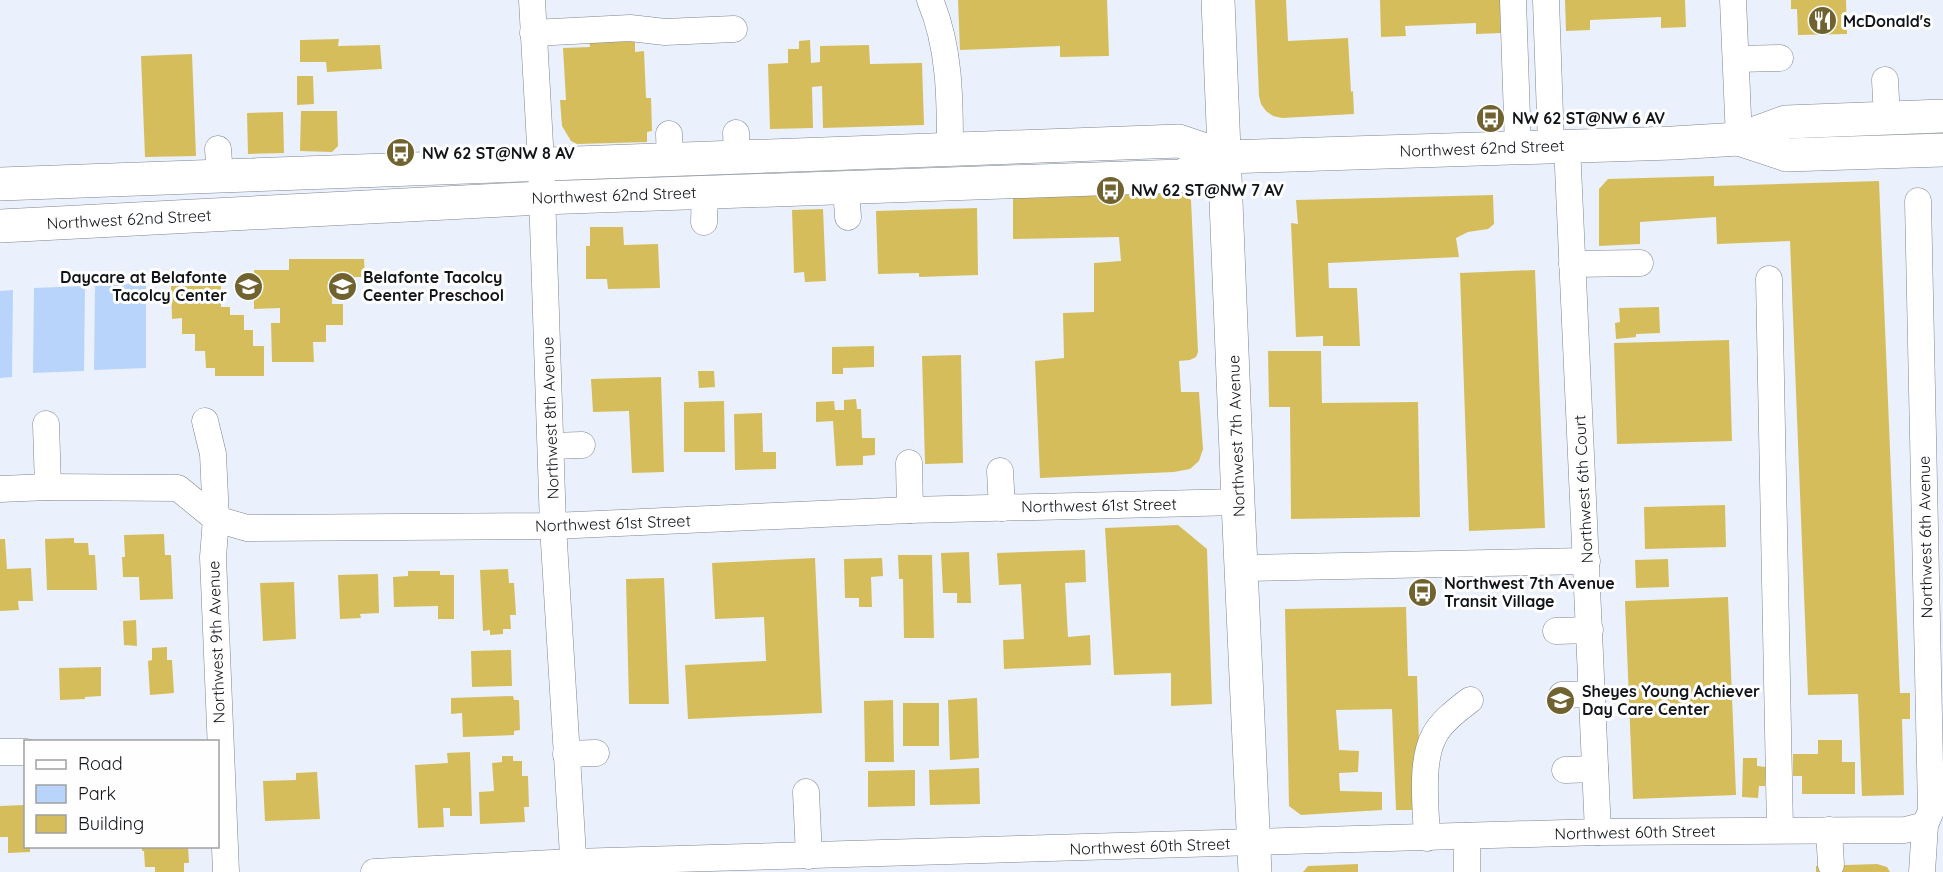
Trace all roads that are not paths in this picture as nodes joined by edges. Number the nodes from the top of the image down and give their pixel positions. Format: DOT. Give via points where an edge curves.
graph roads {
  1 [pos="532,0"];
  2 [pos="930,0"];
  3 [pos="1218,0"];
  4 [pos="1513,0"];
  5 [pos="1546,0"];
  6 [pos="1733,0"];
  7 [pos="734,29"];
  8 [pos="533,33"];
  9 [pos="1780,58"];
  10 [pos="1736,59"];
  11 [pos="1885,80"];
  12 [pos="1943,116"];
  13 [pos="1887,118"];
  14 [pos="1739,139"];
  15 [pos="1559,145"];
  16 [pos="1518,147"];
  17 [pos="950,149"];
  18 [pos="1943,150"];
  19 [pos="1226,157"];
  20 [pos="541,163"];
  21 [pos="0,184"];
  22 [pos="541,198"];
  23 [pos="1918,201"];
  24 [pos="0,226"];
  25 [pos="1640,263"];
  26 [pos="1572,264"];
  27 [pos="1769,279"];
  28 [pos="206,421"];
  29 [pos="46,424"];
  30 [pos="582,445"];
  31 [pos="551,446"];
  32 [pos="909,463"];
  33 [pos="999,471"];
  34 [pos="48,487"];
  35 [pos="0,489"];
  36 [pos="1238,502"];
  37 [pos="1002,507"];
  38 [pos="910,510"];
  39 [pos="216,519"];
  40 [pos="553,526"];
  41 [pos="1587,561"];
  42 [pos="1242,568"];
  43 [pos="1590,630"];
  44 [pos="1556,631"];
  45 [pos="1592,694"];
  46 [pos="1562,695"];
  47 [pos="1470,700"];
  48 [pos="219,740"];
  49 [pos="219,748"];
  50 [pos="0,752"];
  51 [pos="24,752"];
  52 [pos="596,753"];
  53 [pos="566,754"];
  54 [pos="1595,769"];
  55 [pos="1565,770"];
  56 [pos="807,792"];
  57 [pos="1924,825"];
  58 [pos="1780,830"];
  59 [pos="1829,830"];
  60 [pos="1598,832"];
  61 [pos="1467,836"];
  62 [pos="1427,838"];
  63 [pos="808,856"];
  64 [pos="1255,858"];
  65 [pos="907,862"];
  66 [pos="741,865"];
  67 [pos="1831,865"];
  68 [pos="573,867"];
  69 [pos="226,872"];
  70 [pos="374,872"];
  71 [pos="1467,872"];
  72 [pos="1922,872"];
  1 -- 8 [label="street, Northwest 8th Avenue"];
  2 -- 17 [label="street" via="950,85"];
  3 -- 19 [label="main road, Northwest 7th Avenue"];
  4 -- 16 [label="street"];
  5 -- 15 [label="street, Northwest 6th Court"];
  6 -- 10 [label="street"];
  7 -- 8 [label="street" via="665,32 630,28"];
  8 -- 20 [label="street, Northwest 8th Avenue"];
  9 -- 10 [label="street"];
  10 -- 14 [label="street"];
  11 -- 13 [label="street"];
  12 -- 13 [label="main road, Northwest 62nd Street"];
  13 -- 14 [label="main road, Northwest 62nd Street" via="1786,122"];
  14 -- 15 [label="main road, Northwest 62nd Street"];
  14 -- 18 [label="main road, Northwest 62nd Street" via="1786,155"];
  15 -- 16 [label="main road, Northwest 62nd Street"];
  15 -- 26 [label="street, Northwest 6th Court"];
  16 -- 19 [label="main road, Northwest 62nd Street"];
  17 -- 19 [label="main road, Northwest 62nd Street" via="1179,141"];
  17 -- 20 [label="main road, Northwest 62nd Street" via="669,147"];
  19 -- 22 [label="main road, Northwest 62nd Street" via="1181,176 847,202 704,207"];
  19 -- 36 [label="main road, Northwest 7th Avenue"];
  20 -- 21 [label="main road, Northwest 62nd Street" via="219,162"];
  20 -- 22 [label="street, Northwest 8th Avenue"];
  22 -- 24 [label="main road, Northwest 62nd Street"];
  22 -- 31 [label="street, Northwest 8th Avenue"];
  23 -- 57 [label="street, Northwest 6th Avenue" via="1931,811"];
  25 -- 26 [label="street"];
  26 -- 41 [label="street, Northwest 6th Court"];
  27 -- 58 [label="street"];
  28 -- 39 [label="street, Northwest 9th Avenue" via="213,454"];
  29 -- 34 [label="street"];
  30 -- 31 [label="street"];
  31 -- 40 [label="street, Northwest 8th Avenue"];
  32 -- 38 [label="street"];
  33 -- 37 [label="street"];
  34 -- 35 [label="street, Northwest 61st Street"];
  34 -- 39 [label="street, Northwest 61st Street" via="178,488"];
  36 -- 37 [label="street, Northwest 61st Street"];
  36 -- 42 [label="main road, Northwest 7th Avenue"];
  37 -- 38 [label="street, Northwest 61st Street"];
  38 -- 40 [label="street, Northwest 61st Street"];
  39 -- 40 [label="street, Northwest 61st Street" via="247,528"];
  39 -- 48 [label="street, Northwest 9th Avenue" via="213,558"];
  40 -- 53 [label="street, Northwest 8th Avenue"];
  41 -- 42 [label="street"];
  41 -- 43 [label="street, Northwest 6th Court"];
  42 -- 64 [label="main road, Northwest 7th Avenue"];
  43 -- 44 [label="street"];
  43 -- 45 [label="street, Northwest 6th Court"];
  45 -- 46 [label="street"];
  45 -- 54 [label="street, Northwest 6th Court"];
  47 -- 62 [label="street" via="1434,736 1425,769"];
  49 -- 69 [label="street, Northwest 9th Avenue"];
  50 -- 51 [label="street"];
  52 -- 53 [label="street"];
  53 -- 68 [label="street, Northwest 8th Avenue"];
  54 -- 55 [label="street"];
  54 -- 60 [label="street, Northwest 6th Court"];
  56 -- 63 [label="street"];
  57 -- 59 [label="street, Northwest 60th Street" via="1905,830"];
  57 -- 72 [label="street, Northwest 6th Avenue"];
  58 -- 59 [label="street, Northwest 60th Street"];
  58 -- 60 [label="street, Northwest 60th Street"];
  59 -- 67 [label="street"];
  60 -- 61 [label="street, Northwest 60th Street"];
  61 -- 62 [label="street, Northwest 60th Street"];
  61 -- 71 [label="street"];
  62 -- 64 [label="street, Northwest 60th Street"];
  63 -- 65 [label="street, Northwest 60th Street"];
  63 -- 66 [label="street, Northwest 60th Street"];
  64 -- 65 [label="street, Northwest 60th Street"];
  66 -- 68 [label="street, Northwest 60th Street"];
  68 -- 70 [label="street, Northwest 60th Street"];
}
